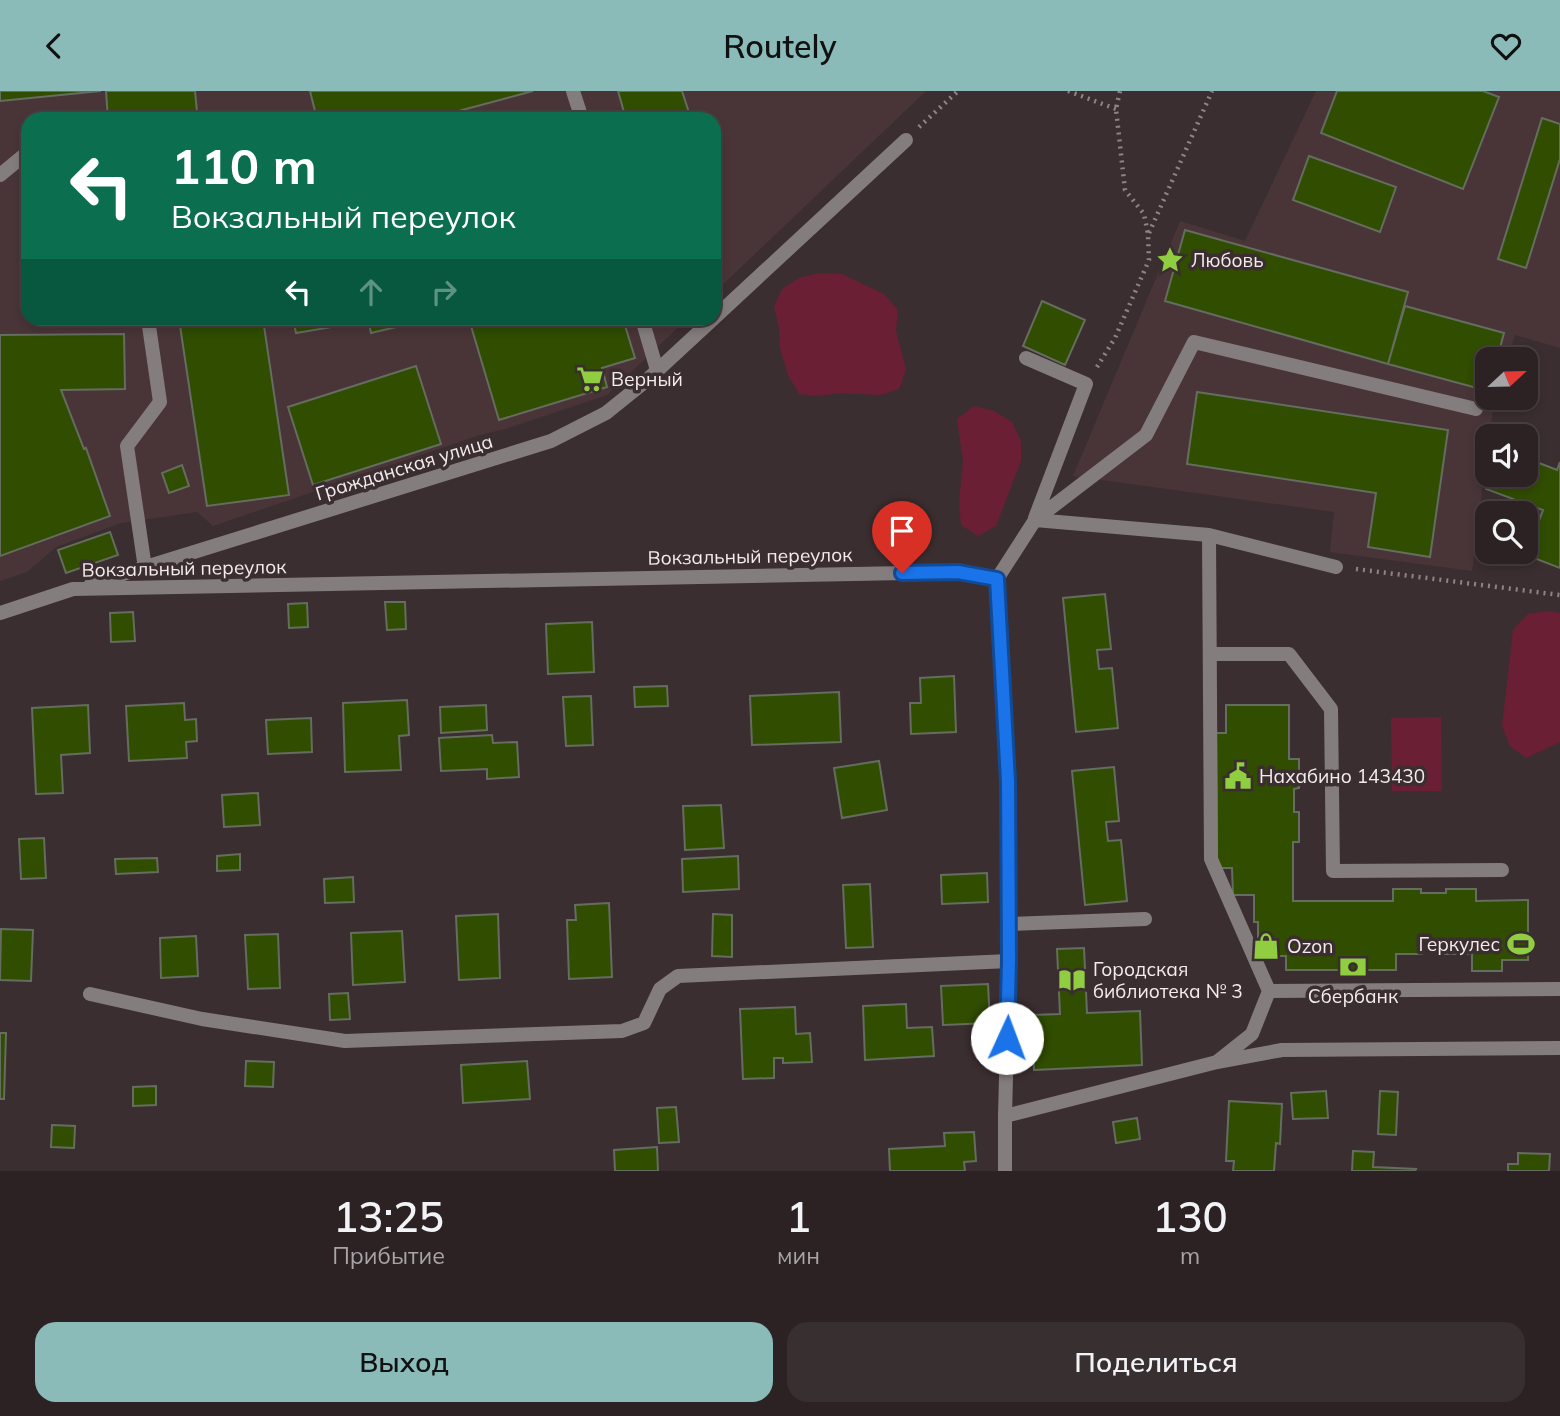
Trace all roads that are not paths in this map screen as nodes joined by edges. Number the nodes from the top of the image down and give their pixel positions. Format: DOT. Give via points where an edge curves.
graph roads {
  1 [pos="573,91"];
  2 [pos="580,112"];
  3 [pos="906,140"];
  4 [pos="21,158"];
  5 [pos="0,175"];
  6 [pos="721,312"];
  7 [pos="149,326"];
  8 [pos="644,326"];
  9 [pos="705,326"];
  10 [pos="1026,358"];
  11 [pos="657,370"];
  12 [pos="1475,409"];
  13 [pos="1035,520"];
  14 [pos="1209,535"];
  15 [pos="1336,567"];
  16 [pos="145,568"];
  17 [pos="997,579"];
  18 [pos="73,589"];
  19 [pos="0,613"];
  20 [pos="1210,654"];
  21 [pos="1502,870"];
  22 [pos="1144,919"];
  23 [pos="1009,924"];
  24 [pos="1009,961"];
  25 [pos="1560,989"];
  26 [pos="1269,991"];
  27 [pos="90,995"];
  28 [pos="1560,1048"];
  29 [pos="1217,1062"];
  30 [pos="1005,1116"];
  31 [pos="1005,1171"];
  1 -- 2 [label="street"];
  3 -- 6 [label="street, Гражданская улица"];
  4 -- 5 [label="street"];
  7 -- 16 [label="street" via="160,402 127,446"];
  8 -- 11 [label="street"];
  9 -- 11 [label="street, Гражданская улица"];
  10 -- 13 [label="street" via="1086,384"];
  11 -- 16 [label="street, Гражданская улица" via="606,413 551,441"];
  12 -- 13 [label="street" via="1194,342 1146,435"];
  13 -- 14 [label="street"];
  13 -- 17 [label="street"];
  14 -- 15 [label="street"];
  14 -- 20 [label="street"];
  16 -- 18 [label="street, Гражданская улица"];
  17 -- 18 [label="street, Вокзальный переулок" via="958,572"];
  17 -- 23 [label="street" via="1008,781"];
  18 -- 19 [label="street, Вокзальный переулок"];
  20 -- 21 [label="street" via="1289,654 1331,709 1333,871"];
  20 -- 26 [label="street" via="1211,859"];
  22 -- 23 [label="street"];
  23 -- 24 [label="street"];
  24 -- 27 [label="street" via="678,976 660,989 644,1023 622,1031 345,1041 202,1019"];
  24 -- 30 [label="street"];
  25 -- 26 [label="street"];
  26 -- 29 [label="street" via="1252,1034"];
  28 -- 29 [label="street" via="1282,1050"];
  29 -- 30 [label="street"];
  30 -- 31 [label="street"];
}
